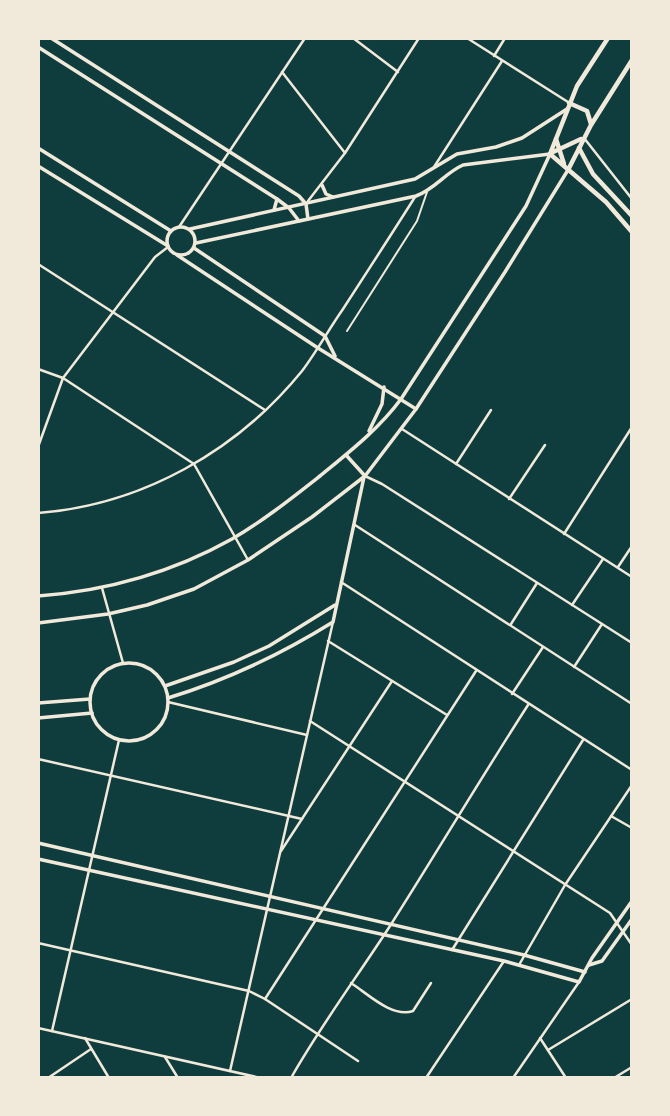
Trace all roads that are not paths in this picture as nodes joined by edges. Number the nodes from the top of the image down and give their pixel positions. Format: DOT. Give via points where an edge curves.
graph roads {
  1 [pos="51,38"];
  2 [pos="304,38"];
  3 [pos="353,38"];
  4 [pos="419,38"];
  5 [pos="467,38"];
  6 [pos="505,38"];
  7 [pos="608,38"];
  8 [pos="38,47"];
  9 [pos="494,56"];
  10 [pos="502,61"];
  11 [pos="632,61"];
  12 [pos="282,72"];
  13 [pos="398,72"];
  14 [pos="569,103"];
  15 [pos="567,109"];
  16 [pos="591,125"];
  17 [pos="556,138"];
  18 [pos="584,138"];
  19 [pos="579,147"];
  20 [pos="38,148"];
  21 [pos="229,150"];
  22 [pos="559,151"];
  23 [pos="345,153"];
  24 [pos="550,153"];
  25 [pos="220,164"];
  26 [pos="38,166"];
  27 [pos="567,168"];
  28 [pos="433,169"];
  29 [pos="322,185"];
  30 [pos="427,192"];
  31 [pos="416,196"];
  32 [pos="631,197"];
  33 [pos="335,198"];
  34 [pos="277,199"];
  35 [pos="306,204"];
  36 [pos="289,208"];
  37 [pos="274,211"];
  38 [pos="632,216"];
  39 [pos="308,219"];
  40 [pos="299,221"];
  41 [pos="179,227"];
  42 [pos="190,229"];
  43 [pos="171,231"];
  44 [pos="632,232"];
  45 [pos="195,246"];
  46 [pos="168,247"];
  47 [pos="177,255"];
  48 [pos="38,264"];
  49 [pos="113,312"];
  50 [pos="346,331"];
  51 [pos="325,336"];
  52 [pos="318,348"];
  53 [pos="336,358"];
  54 [pos="38,369"];
  55 [pos="62,378"];
  56 [pos="384,387"];
  57 [pos="401,399"];
  58 [pos="416,409"];
  59 [pos="265,410"];
  60 [pos="491,411"];
  61 [pos="632,427"];
  62 [pos="402,429"];
  63 [pos="367,435"];
  64 [pos="545,445"];
  65 [pos="38,447"];
  66 [pos="346,455"];
  67 [pos="194,464"];
  68 [pos="456,464"];
  69 [pos="365,475"];
  70 [pos="509,499"];
  71 [pos="38,513"];
  72 [pos="354,525"];
  73 [pos="564,534"];
  74 [pos="235,537"];
  75 [pos="632,546"];
  76 [pos="603,559"];
  77 [pos="248,560"];
  78 [pos="617,568"];
  79 [pos="632,577"];
  80 [pos="341,582"];
  81 [pos="537,583"];
  82 [pos="102,588"];
  83 [pos="38,596"];
  84 [pos="337,604"];
  85 [pos="572,605"];
  86 [pos="108,614"];
  87 [pos="333,622"];
  88 [pos="38,623"];
  89 [pos="602,624"];
  90 [pos="510,626"];
  91 [pos="328,641"];
  92 [pos="632,643"];
  93 [pos="543,647"];
  94 [pos="123,663"];
  95 [pos="575,667"];
  96 [pos="476,671"];
  97 [pos="392,681"];
  98 [pos="165,687"];
  99 [pos="512,694"];
  100 [pos="90,699"];
  101 [pos="168,700"];
  102 [pos="38,704"];
  103 [pos="632,704"];
  104 [pos="528,705"];
  105 [pos="92,713"];
  106 [pos="447,716"];
  107 [pos="38,718"];
  108 [pos="310,721"];
  109 [pos="307,735"];
  110 [pos="119,740"];
  111 [pos="583,740"];
  112 [pos="350,747"];
  113 [pos="38,759"];
  114 [pos="632,770"];
  115 [pos="111,775"];
  116 [pos="404,782"];
  117 [pos="632,786"];
  118 [pos="288,816"];
  119 [pos="456,816"];
  120 [pos="611,816"];
  121 [pos="302,819"];
  122 [pos="632,828"];
  123 [pos="38,843"];
  124 [pos="512,852"];
  125 [pos="279,854"];
  126 [pos="94,856"];
  127 [pos="38,859"];
  128 [pos="90,870"];
  129 [pos="565,885"];
  130 [pos="271,897"];
  131 [pos="632,901"];
  132 [pos="324,909"];
  133 [pos="268,910"];
  134 [pos="317,919"];
  135 [pos="632,919"];
  136 [pos="618,922"];
  137 [pos="390,925"];
  138 [pos="624,931"];
  139 [pos="384,934"];
  140 [pos="458,939"];
  141 [pos="38,943"];
  142 [pos="632,945"];
  143 [pos="452,950"];
  144 [pos="71,951"];
  145 [pos="524,955"];
  146 [pos="504,961"];
  147 [pos="519,965"];
  148 [pos="589,965"];
  149 [pos="585,972"];
  150 [pos="579,982"];
  151 [pos="351,983"];
  152 [pos="431,983"];
  153 [pos="249,991"];
  154 [pos="265,999"];
  155 [pos="632,999"];
  156 [pos="38,1028"];
  157 [pos="52,1031"];
  158 [pos="316,1034"];
  159 [pos="85,1038"];
  160 [pos="540,1038"];
  161 [pos="91,1049"];
  162 [pos="548,1049"];
  163 [pos="165,1056"];
  164 [pos="358,1061"];
  165 [pos="632,1067"];
  166 [pos="230,1071"];
  167 [pos="48,1077"];
  168 [pos="109,1077"];
  169 [pos="178,1077"];
  170 [pos="253,1077"];
  171 [pos="261,1077"];
  172 [pos="291,1077"];
  173 [pos="426,1077"];
  174 [pos="513,1077"];
  175 [pos="566,1077"];
  176 [pos="614,1077"];
  1 -- 21 [label="street"];
  2 -- 12 [label="street"];
  3 -- 13 [label="street"];
  4 -- 13 [label="street"];
  5 -- 9 [label="street"];
  6 -- 9 [label="street"];
  7 -- 14 [label="main road"];
  8 -- 25 [label="street"];
  9 -- 10 [label="street"];
  10 -- 14 [label="street"];
  10 -- 28 [label="street"];
  11 -- 16 [label="main road"];
  12 -- 21 [label="street"];
  12 -- 23 [label="street"];
  13 -- 23 [label="street"];
  14 -- 15 [label="main road"];
  14 -- 16 [label="main road" via="587,111"];
  15 -- 17 [label="main road"];
  15 -- 28 [label="street" via="522,138 465,152"];
  16 -- 18 [label="main road"];
  17 -- 22 [label="main road"];
  17 -- 24 [label="main road"];
  18 -- 19 [label="main road"];
  18 -- 22 [label="main road"];
  18 -- 32 [label="street"];
  19 -- 27 [label="main road"];
  19 -- 38 [label="main road" via="593,174"];
  20 -- 43 [label="street"];
  21 -- 25 [label="street"];
  21 -- 35 [label="street"];
  22 -- 24 [label="main road"];
  22 -- 27 [label="main road"];
  23 -- 29 [label="street"];
  24 -- 27 [label="main road"];
  24 -- 30 [label="street" via="463,165"];
  24 -- 57 [label="street" via="526,206"];
  25 -- 34 [label="street"];
  25 -- 41 [label="street"];
  26 -- 46 [label="street"];
  27 -- 44 [label="main road"];
  27 -- 58 [label="street"];
  28 -- 33 [label="street" via="415,179"];
  29 -- 33 [label="street" via="326,194"];
  29 -- 35 [label="street"];
  30 -- 31 [label="street"];
  30 -- 50 [label="lane" via="417,221"];
  31 -- 39 [label="street"];
  31 -- 51 [label="street"];
  33 -- 35 [label="street"];
  34 -- 36 [label="street"];
  34 -- 37 [label="street"];
  35 -- 36 [label="street"];
  35 -- 39 [label="street"];
  36 -- 37 [label="street"];
  36 -- 40 [label="street"];
  37 -- 42 [label="street"];
  39 -- 40 [label="street"];
  40 -- 45 [label="street"];
  41 -- 42 [label="street"];
  41 -- 43 [label="street"];
  42 -- 45 [label="street"];
  43 -- 46 [label="street"];
  45 -- 47 [label="street" via="190,253"];
  45 -- 51 [label="street"];
  46 -- 47 [label="street"];
  46 -- 49 [label="street"];
  47 -- 52 [label="street"];
  48 -- 49 [label="street"];
  49 -- 55 [label="street"];
  49 -- 59 [label="street"];
  51 -- 52 [label="street"];
  51 -- 53 [label="street"];
  52 -- 53 [label="street"];
  52 -- 59 [label="street"];
  53 -- 56 [label="street"];
  54 -- 55 [label="street"];
  55 -- 65 [label="street"];
  55 -- 67 [label="street"];
  56 -- 57 [label="street"];
  56 -- 63 [label="street" via="382,404"];
  57 -- 58 [label="street"];
  57 -- 63 [label="street"];
  58 -- 62 [label="street"];
  59 -- 67 [label="street"];
  60 -- 68 [label="street"];
  61 -- 73 [label="street"];
  62 -- 68 [label="street"];
  62 -- 69 [label="street"];
  63 -- 66 [label="street"];
  64 -- 70 [label="street"];
  66 -- 69 [label="street"];
  66 -- 74 [label="street"];
  67 -- 71 [label="street" via="101,503"];
  67 -- 74 [label="street"];
  68 -- 70 [label="street"];
  69 -- 72 [label="street"];
  69 -- 77 [label="street"];
  69 -- 81 [label="street"];
  70 -- 73 [label="street"];
  72 -- 80 [label="street"];
  72 -- 90 [label="street"];
  73 -- 76 [label="street"];
  74 -- 77 [label="street"];
  74 -- 82 [label="street" via="159,571"];
  75 -- 78 [label="street"];
  76 -- 78 [label="street"];
  76 -- 85 [label="street"];
  77 -- 86 [label="street" via="182,593"];
  78 -- 79 [label="street"];
  80 -- 84 [label="street"];
  80 -- 96 [label="street"];
  81 -- 85 [label="street"];
  81 -- 90 [label="street"];
  82 -- 83 [label="street"];
  82 -- 86 [label="street"];
  84 -- 87 [label="street"];
  84 -- 98 [label="street" via="269,646"];
  85 -- 89 [label="street"];
  86 -- 88 [label="street"];
  86 -- 94 [label="street"];
  87 -- 91 [label="street"];
  87 -- 101 [label="street" via="257,665"];
  89 -- 92 [label="street"];
  89 -- 95 [label="street"];
  90 -- 93 [label="street"];
  91 -- 97 [label="street"];
  91 -- 108 [label="street"];
  93 -- 95 [label="street"];
  93 -- 99 [label="street"];
  94 -- 98 [label="street" via="148,668"];
  94 -- 100 [label="street" via="98,678"];
  95 -- 103 [label="street"];
  96 -- 99 [label="street"];
  96 -- 106 [label="street"];
  97 -- 106 [label="street"];
  97 -- 112 [label="street"];
  98 -- 101 [label="street"];
  99 -- 104 [label="street"];
  100 -- 102 [label="street"];
  100 -- 105 [label="street"];
  101 -- 109 [label="street"];
  101 -- 110 [label="street" via="165,718 156,730 142,739"];
  104 -- 111 [label="street"];
  104 -- 119 [label="street"];
  105 -- 107 [label="street"];
  105 -- 110 [label="street" via="102,730"];
  106 -- 116 [label="street"];
  108 -- 109 [label="street"];
  108 -- 112 [label="street"];
  109 -- 118 [label="street"];
  110 -- 115 [label="street"];
  111 -- 114 [label="street"];
  111 -- 124 [label="street"];
  112 -- 116 [label="street"];
  112 -- 121 [label="street"];
  113 -- 115 [label="street"];
  115 -- 118 [label="street"];
  115 -- 126 [label="street"];
  116 -- 119 [label="street"];
  116 -- 132 [label="street"];
  117 -- 120 [label="street"];
  118 -- 121 [label="street"];
  118 -- 125 [label="street"];
  119 -- 124 [label="street"];
  119 -- 137 [label="street"];
  120 -- 122 [label="street"];
  120 -- 129 [label="street"];
  121 -- 125 [label="street"];
  123 -- 126 [label="street"];
  124 -- 129 [label="street"];
  124 -- 140 [label="street"];
  125 -- 130 [label="street"];
  126 -- 128 [label="street"];
  126 -- 130 [label="street"];
  127 -- 128 [label="street"];
  128 -- 133 [label="street"];
  128 -- 144 [label="street"];
  129 -- 136 [label="street"];
  129 -- 145 [label="street"];
  130 -- 132 [label="street"];
  130 -- 133 [label="street"];
  131 -- 136 [label="street"];
  132 -- 134 [label="street"];
  132 -- 137 [label="street"];
  133 -- 134 [label="street"];
  133 -- 153 [label="street"];
  134 -- 139 [label="street"];
  134 -- 154 [label="street"];
  135 -- 138 [label="street"];
  136 -- 138 [label="street"];
  136 -- 148 [label="street"];
  137 -- 139 [label="street"];
  137 -- 140 [label="street"];
  138 -- 142 [label="street"];
  138 -- 148 [label="street" via="602,961"];
  139 -- 143 [label="street"];
  139 -- 151 [label="street"];
  140 -- 143 [label="street"];
  140 -- 145 [label="street"];
  141 -- 144 [label="street"];
  143 -- 146 [label="street"];
  144 -- 153 [label="street"];
  144 -- 157 [label="street"];
  145 -- 147 [label="street"];
  145 -- 149 [label="street"];
  146 -- 147 [label="street"];
  146 -- 173 [label="street"];
  147 -- 150 [label="street"];
  148 -- 149 [label="street"];
  149 -- 150 [label="street"];
  150 -- 160 [label="street"];
  151 -- 152 [label="street" via="392,1010 408,1013"];
  151 -- 158 [label="street"];
  153 -- 154 [label="street"];
  153 -- 166 [label="street"];
  154 -- 158 [label="street"];
  155 -- 162 [label="street"];
  156 -- 157 [label="street"];
  157 -- 159 [label="street"];
  158 -- 164 [label="street"];
  158 -- 172 [label="street"];
  159 -- 161 [label="street"];
  159 -- 163 [label="street"];
  160 -- 162 [label="street"];
  160 -- 174 [label="street"];
  161 -- 167 [label="street"];
  161 -- 168 [label="street"];
  162 -- 175 [label="street"];
  163 -- 166 [label="street"];
  163 -- 169 [label="street"];
  165 -- 176 [label="street"];
  166 -- 170 [label="street"];
  170 -- 171 [label="street"];
}
